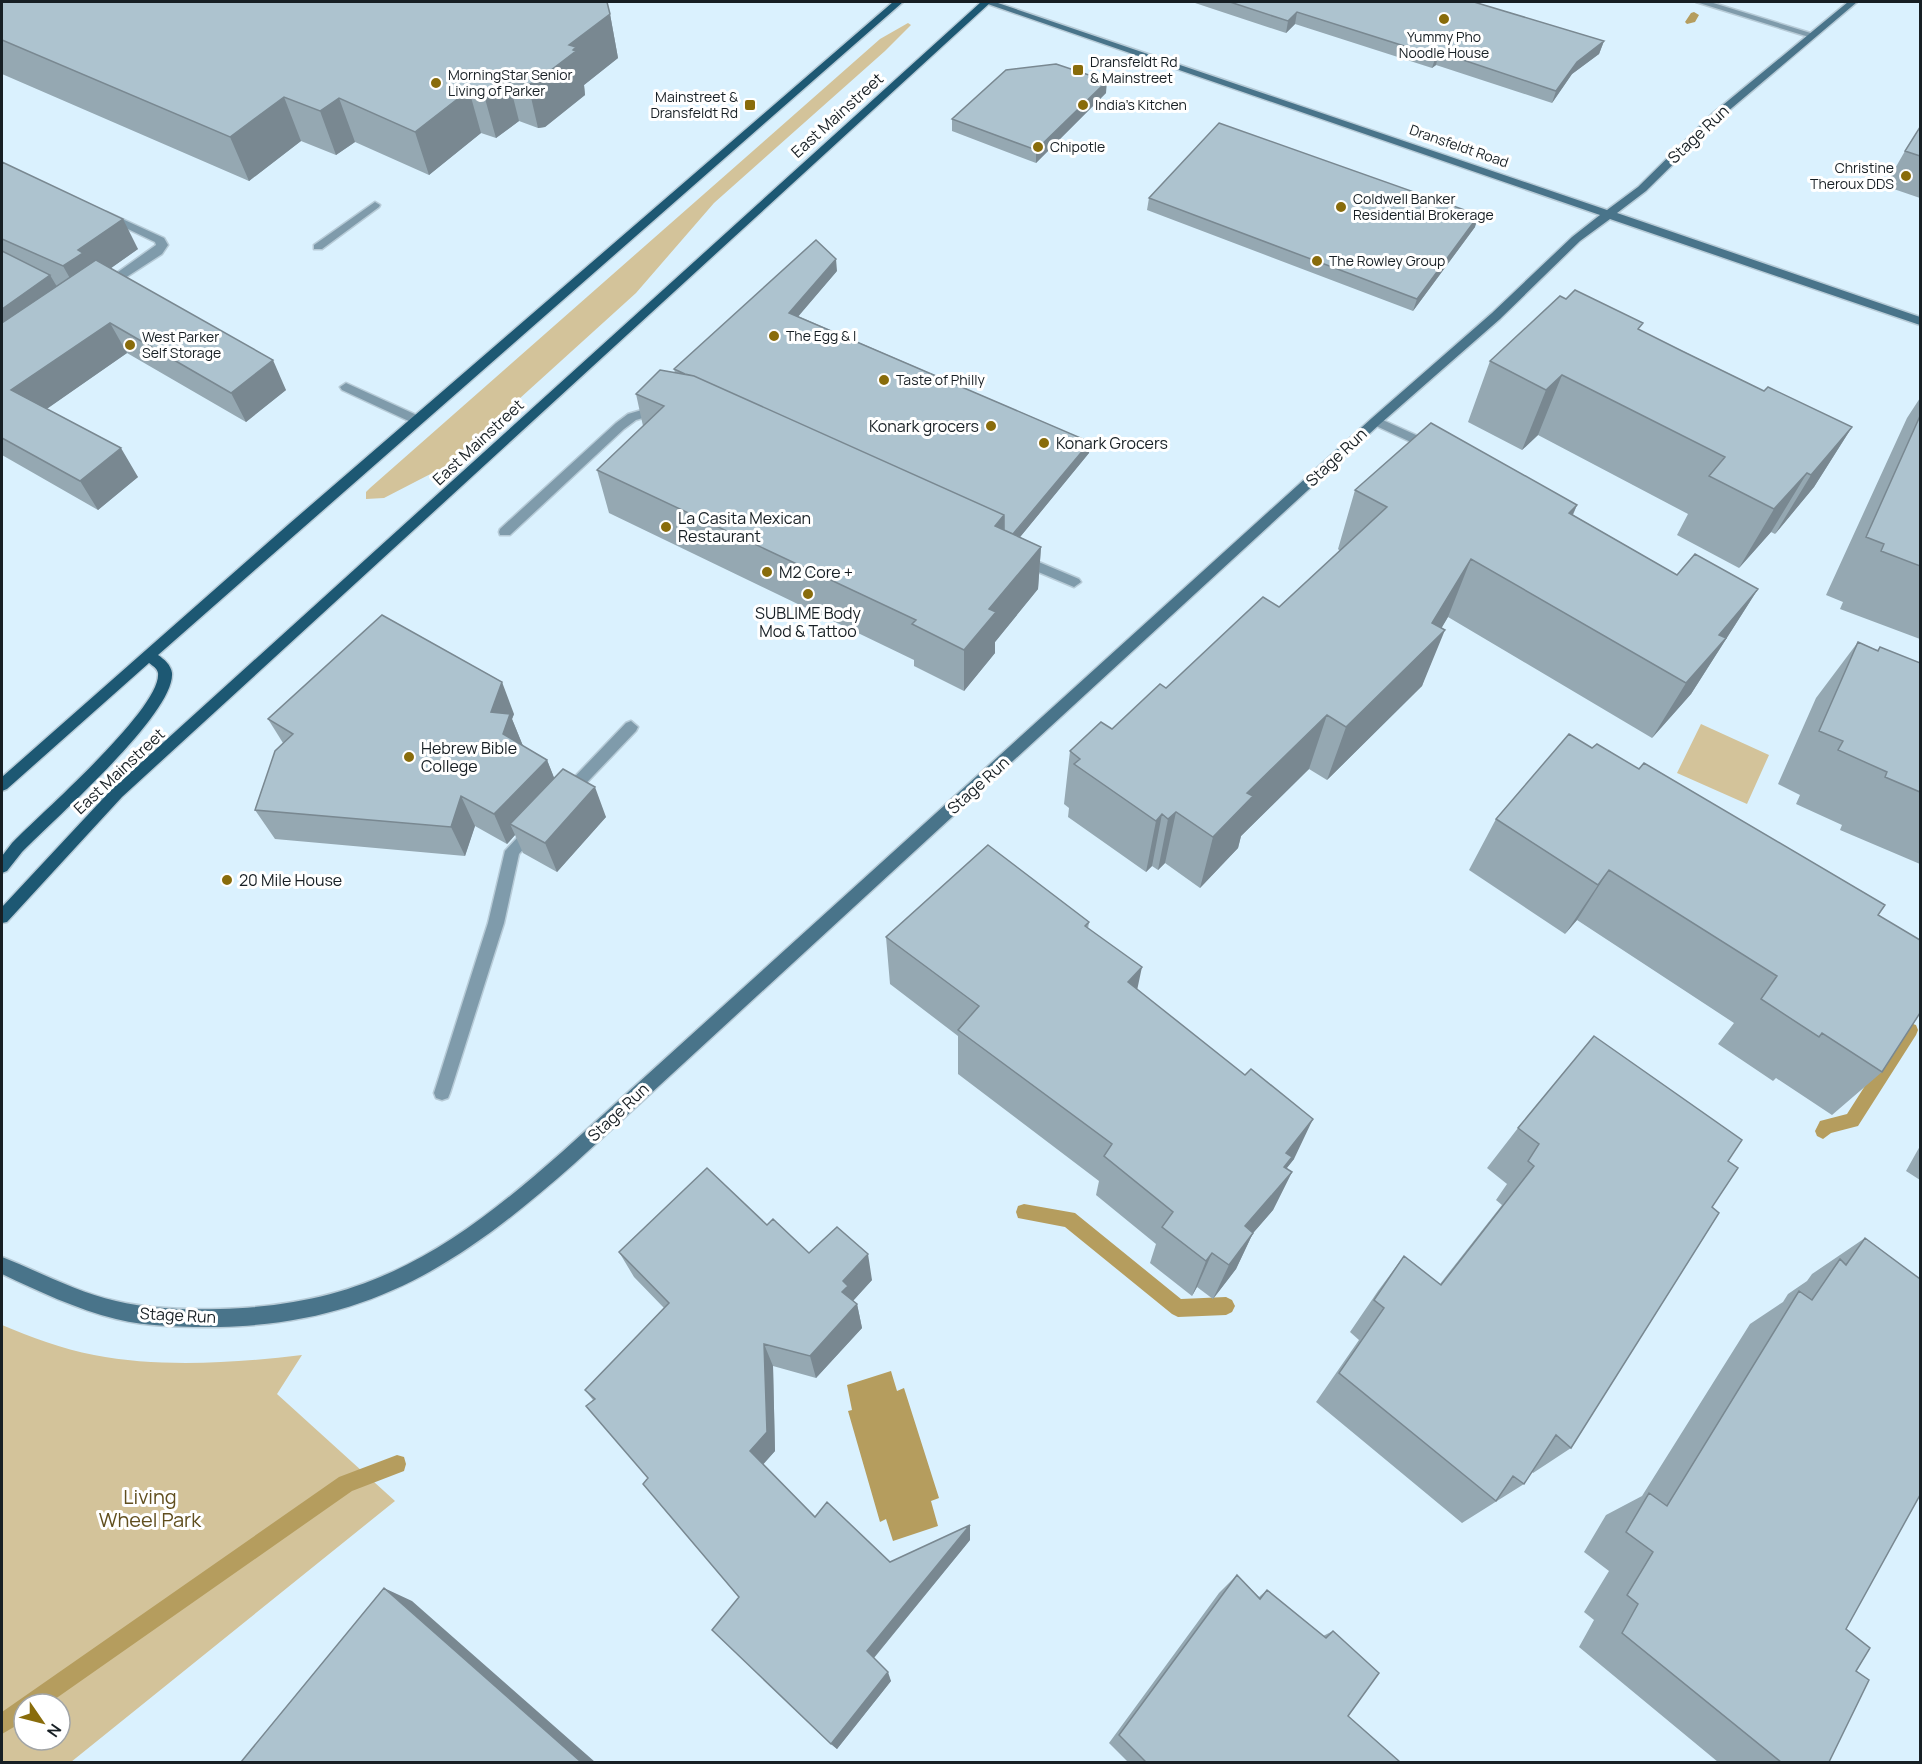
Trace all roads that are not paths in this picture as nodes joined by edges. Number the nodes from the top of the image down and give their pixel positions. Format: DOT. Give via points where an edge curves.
graph roads {
  1 [pos="898,2"];
  2 [pos="987,2"];
  3 [pos="1701,2"];
  4 [pos="1853,2"];
  5 [pos="1812,35"];
  6 [pos="375,205"];
  7 [pos="97,210"];
  8 [pos="1611,214"];
  9 [pos="318,247"];
  10 [pos="100,291"];
  11 [pos="1920,321"];
  12 [pos="346,387"];
  13 [pos="674,408"];
  14 [pos="417,420"];
  15 [pos="1376,421"];
  16 [pos="1432,447"];
  17 [pos="505,532"];
  18 [pos="1015,557"];
  19 [pos="1074,582"];
  20 [pos="148,655"];
  21 [pos="631,727"];
  22 [pos="2,785"];
  23 [pos="560,801"];
  24 [pos="544,818"];
  25 [pos="2,867"];
  26 [pos="2,917"];
  27 [pos="442,1093"];
  28 [pos="2,1265"];
  1 -- 14 [label="main road"];
  2 -- 8 [label="street, Dransfeldt Road"];
  2 -- 26 [label="main road, East Mainstreet" via="117,794"];
  3 -- 5 [label="street"];
  4 -- 5 [label="street, Stage Run"];
  5 -- 8 [label="street, Stage Run" via="1708,123"];
  6 -- 9 [label="street"];
  7 -- 10 [label="street" via="160,240 162,245"];
  8 -- 11 [label="street, Dransfeldt Road"];
  8 -- 15 [label="street, Stage Run" via="1576,239 1496,316"];
  12 -- 14 [label="street"];
  13 -- 17 [label="street" via="639,415 620,426"];
  14 -- 20 [label="main road"];
  15 -- 16 [label="street"];
  15 -- 28 [label="street, Stage Run" via="551,1173 501,1217 453,1251 357,1298 291,1311 219,1318 153,1316 117,1310 83,1301"];
  18 -- 19 [label="street"];
  20 -- 22 [label="main road"];
  20 -- 25 [label="main road" via="165,672 157,697 118,746"];
  21 -- 23 [label="street"];
  24 -- 27 [label="street" via="513,851 496,923"];
}
